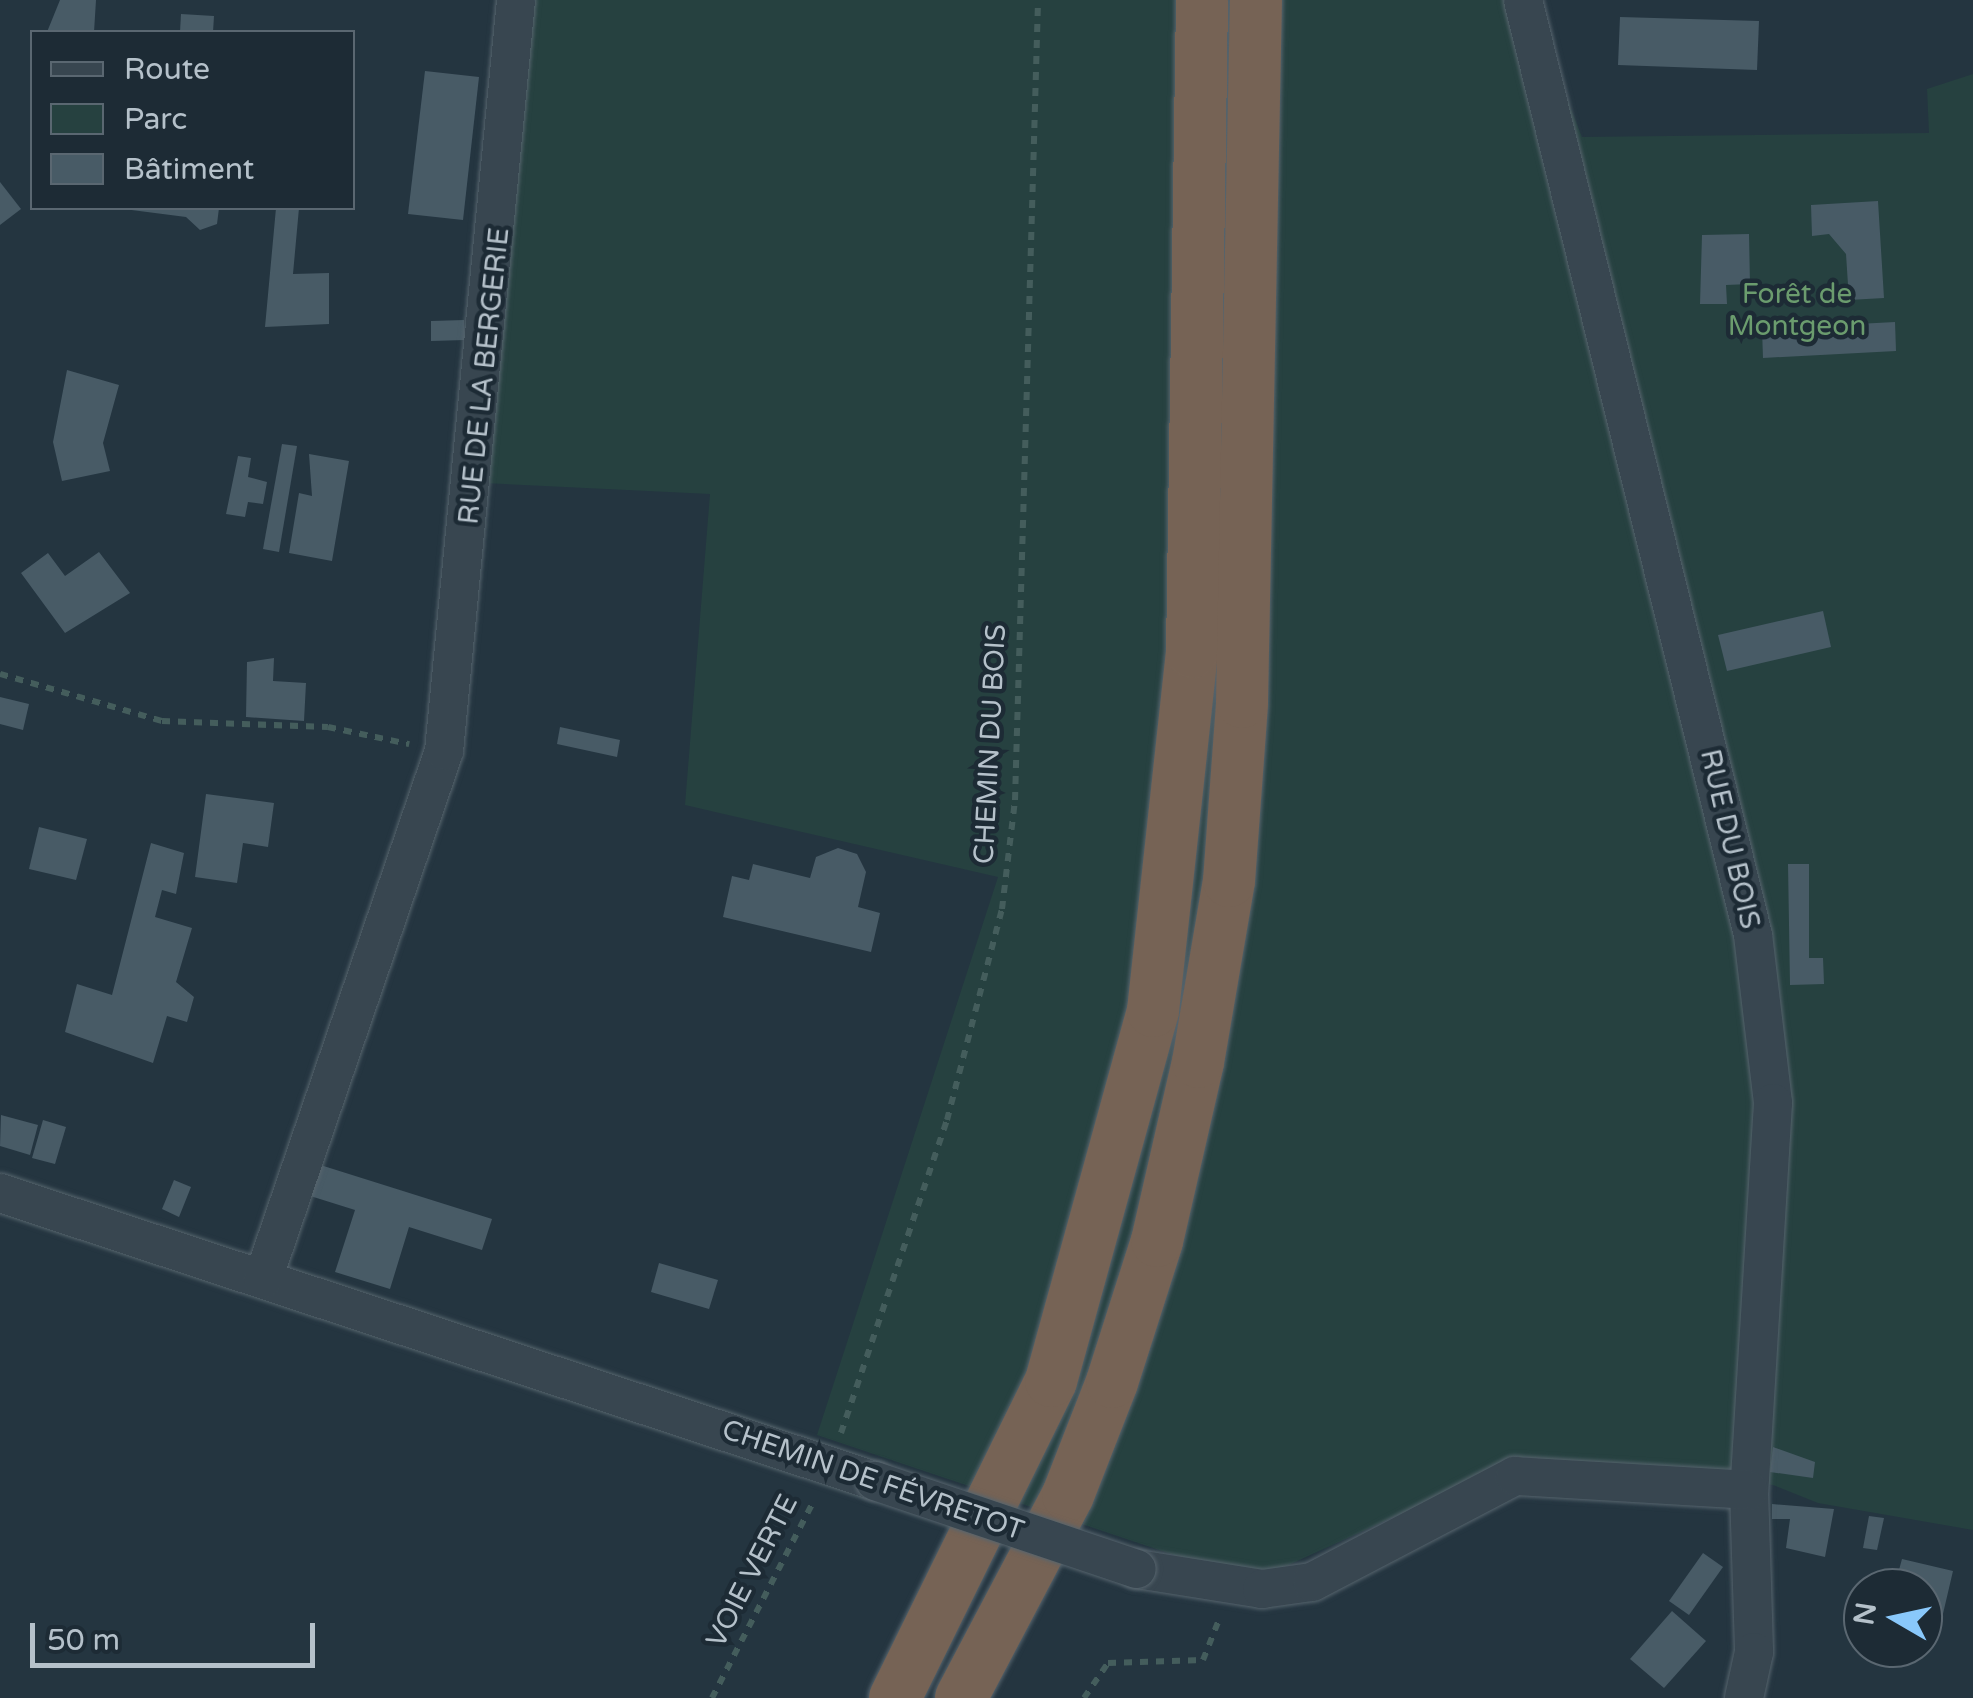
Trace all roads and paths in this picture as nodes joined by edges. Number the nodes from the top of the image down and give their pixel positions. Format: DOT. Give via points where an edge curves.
graph roads {
  1 [pos="516,0"];
  2 [pos="1038,0"];
  3 [pos="1202,0"];
  4 [pos="1256,0"];
  5 [pos="1523,0"];
  6 [pos="0,674"];
  7 [pos="444,751"];
  8 [pos="0,1193"];
  9 [pos="263,1279"];
  10 [pos="831,1464"];
  11 [pos="1749,1490"];
  12 [pos="1206,1584"];
  13 [pos="712,1698"];
  14 [pos="895,1698"];
  15 [pos="961,1698"];
  16 [pos="1084,1698"];
  17 [pos="1744,1698"];
  1 -- 7 [label="street, RUE DE LA BERGERIE"];
  2 -- 10 [label="path, CHEMIN DU BOIS" via="1015,800 1002,908 947,1120"];
  3 -- 14 [label="highway" via="1192,652 1153,1011 1052,1381"];
  4 -- 15 [label="highway" via="1242,702 1229,881 1201,1044 1158,1241 1112,1382 1068,1495"];
  5 -- 11 [label="street, RUE DU BOIS" via="1753,936 1774,1103"];
  6 -- 7 [label="path" via="162,721 328,727"];
  7 -- 9 [label="street, RUE DE LA BERGERIE"];
  8 -- 9 [label="street, CHEMIN DE FÉVRETOT"];
  9 -- 10 [label="street, CHEMIN DE FÉVRETOT"];
  10 -- 12 [label="street, CHEMIN DE FÉVRETOT, bridge" via="1137,1569"];
  10 -- 13 [label="path, VOIE VERTE"];
  11 -- 12 [label="street, CHEMIN DE FÉVRETOT" via="1515,1476 1312,1582"];
  11 -- 17 [label="street, RUE DU BOIS" via="1756,1606"];
  12 -- 16 [label="path" via="1222,1622 1203,1660 1108,1662"];
}
